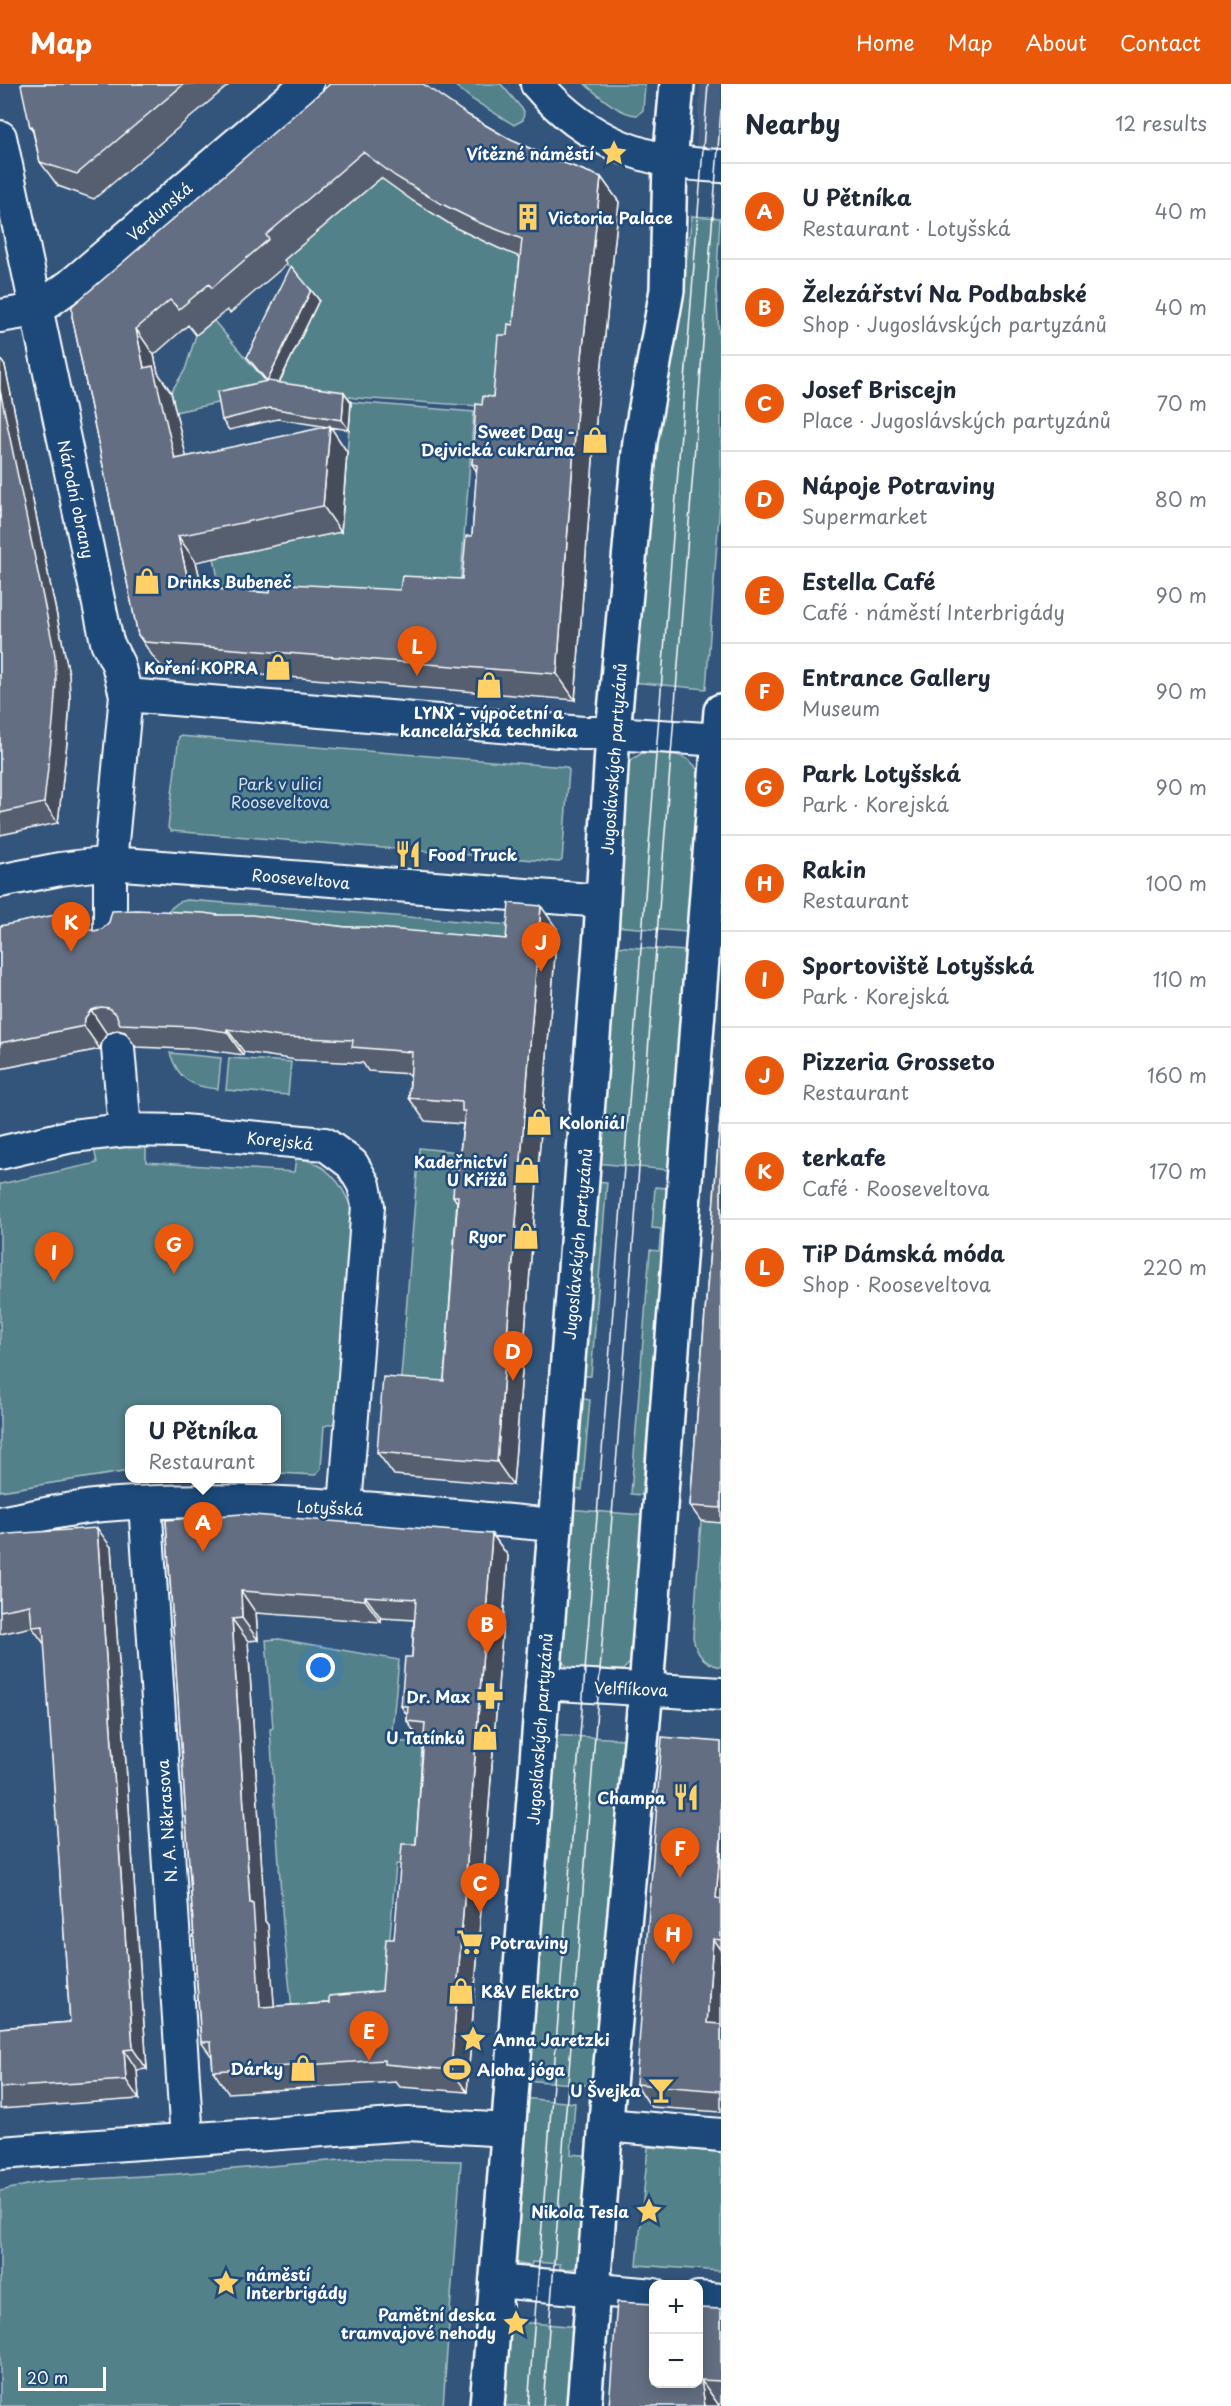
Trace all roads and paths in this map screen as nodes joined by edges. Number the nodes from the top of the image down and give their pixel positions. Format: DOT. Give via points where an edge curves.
graph roads {
  1 [pos="307,84"];
  2 [pos="537,84"];
  3 [pos="677,84"];
  4 [pos="0,136"];
  5 [pos="670,162"];
  6 [pos="721,166"];
  7 [pos="36,310"];
  8 [pos="0,316"];
  9 [pos="126,695"];
  10 [pos="721,730"];
  11 [pos="613,733"];
  12 [pos="110,863"];
  13 [pos="0,881"];
  14 [pos="603,901"];
  15 [pos="110,936"];
  16 [pos="118,1048"];
  17 [pos="125,1130"];
  18 [pos="0,1153"];
  19 [pos="145,1503"];
  20 [pos="345,1507"];
  21 [pos="0,1523"];
  22 [pos="554,1525"];
  23 [pos="542,1683"];
  24 [pos="646,1689"];
  25 [pos="721,1694"];
  26 [pos="606,2125"];
  27 [pos="508,2130"];
  28 [pos="721,2135"];
  29 [pos="187,2139"];
  30 [pos="0,2153"];
  31 [pos="496,2281"];
  32 [pos="592,2290"];
  33 [pos="649,2295"];
  34 [pos="703,2298"];
  35 [pos="721,2300"];
  36 [pos="487,2406"];
  37 [pos="584,2406"];
  1 -- 7 [label="street, Verdunská" via="100,262"];
  2 -- 5 [label="street" via="598,135 650,158"];
  3 -- 5 [label="main road, Jugoslávských partyzánů"];
  4 -- 7 [label="street, Národní obrany"];
  5 -- 6 [label="street"];
  5 -- 11 [label="main road, Jugoslávských partyzánů" via="667,290 640,441"];
  7 -- 8 [label="street, Verdunská"];
  7 -- 9 [label="street, Národní obrany" via="107,642"];
  9 -- 11 [label="street"];
  9 -- 12 [label="street, Národní obrany"];
  10 -- 11 [label="street"];
  10 -- 24 [label="main road"];
  11 -- 14 [label="main road, Jugoslávských partyzánů"];
  12 -- 13 [label="street, Rooseveltova"];
  12 -- 14 [label="street, Rooseveltova"];
  12 -- 15 [label="street, Národní obrany"];
  14 -- 22 [label="main road, Jugoslávských partyzánů"];
  16 -- 17 [label="street"];
  17 -- 18 [label="street, Korejská" via="72,1136"];
  17 -- 20 [label="street, Korejská" via="183,1131 325,1144 352,1164 364,1185 368,1206"];
  19 -- 20 [label="street, Lotyšská" via="206,1500"];
  19 -- 21 [label="street, Lotyšská" via="101,1505"];
  19 -- 29 [label="street, N. A. Někrasova"];
  20 -- 22 [label="street, Lotyšská"];
  22 -- 23 [label="main road, Jugoslávských partyzánů"];
  23 -- 24 [label="street, Velflíkova"];
  23 -- 27 [label="main road, Jugoslávských partyzánů"];
  24 -- 25 [label="street, Velflíkova"];
  24 -- 26 [label="main road"];
  26 -- 28 [label="street"];
  26 -- 32 [label="main road"];
  27 -- 29 [label="street" via="408,2124"];
  27 -- 31 [label="main road, Jugoslávských partyzánů"];
  29 -- 30 [label="street"];
  31 -- 32 [label="street"];
  31 -- 36 [label="main road, Jugoslávských partyzánů"];
  32 -- 33 [label="street"];
  32 -- 37 [label="main road"];
  34 -- 35 [label="street"];
}
